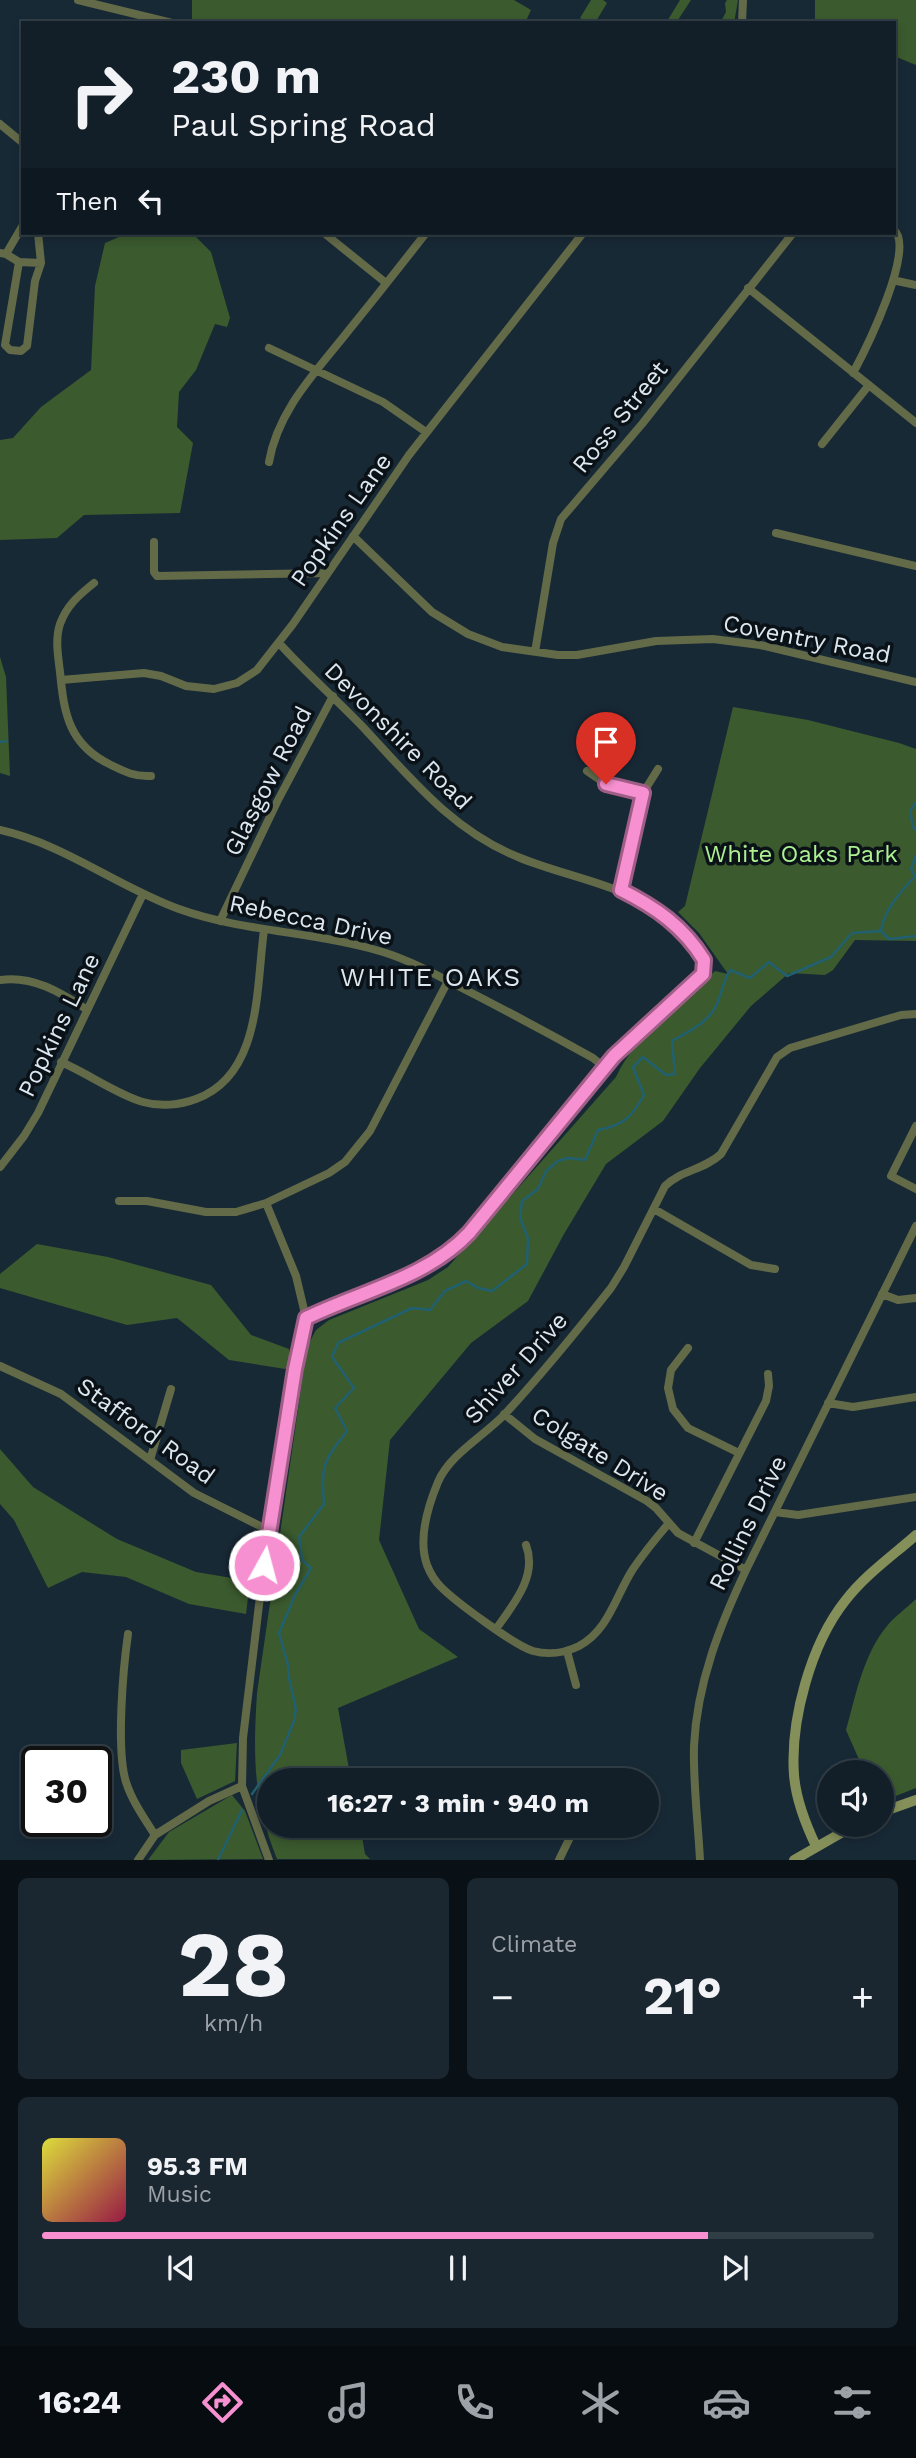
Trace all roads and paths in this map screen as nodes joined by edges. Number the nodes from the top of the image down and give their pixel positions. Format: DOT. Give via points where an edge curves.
graph roads {
  1 [pos="78,0"];
  2 [pos="743,0"];
  3 [pos="100,3"];
  4 [pos="165,21"];
  5 [pos="742,21"];
  6 [pos="0,124"];
  7 [pos="21,141"];
  8 [pos="21,228"];
  9 [pos="896,231"];
  10 [pos="38,235"];
  11 [pos="326,235"];
  12 [pos="424,235"];
  13 [pos="581,235"];
  14 [pos="791,235"];
  15 [pos="3,253"];
  16 [pos="19,261"];
  17 [pos="41,263"];
  18 [pos="897,281"];
  19 [pos="386,283"];
  20 [pos="916,285"];
  21 [pos="748,289"];
  22 [pos="269,348"];
  23 [pos="316,372"];
  24 [pos="853,373"];
  25 [pos="869,385"];
  26 [pos="916,423"];
  27 [pos="426,432"];
  28 [pos="822,444"];
  29 [pos="269,462"];
  30 [pos="776,533"];
  31 [pos="353,536"];
  32 [pos="154,542"];
  33 [pos="916,566"];
  34 [pos="327,573"];
  35 [pos="94,583"];
  36 [pos="279,643"];
  37 [pos="535,652"];
  38 [pos="61,680"];
  39 [pos="916,682"];
  40 [pos="333,696"];
  41 [pos="657,769"];
  42 [pos="587,771"];
  43 [pos="151,776"];
  44 [pos="643,793"];
  45 [pos="0,830"];
  46 [pos="621,890"];
  47 [pos="143,894"];
  48 [pos="220,920"];
  49 [pos="264,930"];
  50 [pos="0,980"];
  51 [pos="448,981"];
  52 [pos="86,1009"];
  53 [pos="916,1014"];
  54 [pos="61,1062"];
  55 [pos="604,1067"];
  56 [pos="916,1126"];
  57 [pos="0,1167"];
  58 [pos="913,1187"];
  59 [pos="120,1201"];
  60 [pos="266,1203"];
  61 [pos="654,1209"];
  62 [pos="916,1226"];
  63 [pos="775,1269"];
  64 [pos="882,1294"];
  65 [pos="916,1298"];
  66 [pos="306,1318"];
  67 [pos="688,1348"];
  68 [pos="0,1366"];
  69 [pos="768,1374"];
  70 [pos="171,1389"];
  71 [pos="916,1397"];
  72 [pos="828,1403"];
  73 [pos="504,1415"];
  74 [pos="739,1454"];
  75 [pos="150,1460"];
  76 [pos="916,1497"];
  77 [pos="775,1512"];
  78 [pos="669,1522"];
  79 [pos="268,1530"];
  80 [pos="916,1535"];
  81 [pos="694,1543"];
  82 [pos="526,1545"];
  83 [pos="746,1570"];
  84 [pos="496,1629"];
  85 [pos="128,1634"];
  86 [pos="567,1651"];
  87 [pos="576,1685"];
  88 [pos="242,1786"];
  89 [pos="916,1800"];
  90 [pos="894,1808"];
  91 [pos="155,1835"];
  92 [pos="833,1837"];
  93 [pos="570,1838"];
  94 [pos="816,1846"];
  95 [pos="138,1860"];
  96 [pos="269,1860"];
  97 [pos="559,1860"];
  98 [pos="700,1860"];
  99 [pos="794,1860"];
  1 -- 3 [label="street"];
  2 -- 5 [label="street"];
  3 -- 4 [label="street"];
  6 -- 7 [label="street"];
  8 -- 15 [label="street"];
  9 -- 18 [label="street" via="904,242"];
  10 -- 17 [label="street"];
  11 -- 19 [label="street"];
  12 -- 19 [label="street"];
  13 -- 27 [label="street, Popkins Lane"];
  14 -- 21 [label="street, Ross Street"];
  15 -- 16 [label="street"];
  16 -- 17 [label="street"];
  16 -- 17 [label="street" via="5,337 10,350 22,351 27,346"];
  18 -- 20 [label="street"];
  18 -- 24 [label="street"];
  19 -- 23 [label="street"];
  21 -- 24 [label="street"];
  21 -- 37 [label="street, Ross Street" via="561,519 552,543"];
  22 -- 23 [label="street"];
  23 -- 27 [label="street" via="383,402"];
  23 -- 29 [label="street" via="282,420"];
  24 -- 25 [label="street"];
  25 -- 26 [label="street"];
  25 -- 28 [label="street"];
  27 -- 31 [label="street, Popkins Lane"];
  30 -- 33 [label="street"];
  31 -- 34 [label="street, Popkins Lane"];
  31 -- 37 [label="street, Coventry Road" via="444,621 490,643"];
  32 -- 34 [label="street" via="157,576"];
  34 -- 36 [label="street, Popkins Lane"];
  35 -- 38 [label="street" via="74,598 61,621 57,642"];
  36 -- 38 [label="street, Popkins Lane" via="251,674 220,688 186,686 144,673"];
  36 -- 40 [label="street, Devonshire Road"];
  37 -- 39 [label="street, Coventry Road" via="577,655 656,641 713,639 760,645"];
  38 -- 43 [label="street" via="67,720 85,748 129,774"];
  40 -- 46 [label="street, Devonshire Road" via="429,799 474,835 519,858"];
  40 -- 48 [label="street, Glasgow Road"];
  41 -- 44 [label="street"];
  42 -- 44 [label="street" via="606,784"];
  44 -- 46 [label="street"];
  45 -- 47 [label="street, Rebecca Drive" via="57,851"];
  46 -- 55 [label="street, Devonshire Road" via="674,923 704,960 705,970"];
  47 -- 48 [label="street, Rebecca Drive"];
  47 -- 52 [label="street, Popkins Lane"];
  48 -- 49 [label="street, Rebecca Drive"];
  49 -- 51 [label="street, Rebecca Drive" via="372,948"];
  49 -- 54 [label="street" via="247,1042 235,1069 216,1089 184,1103 147,1103"];
  50 -- 52 [label="street" via="44,985"];
  51 -- 55 [label="street, Rebecca Drive"];
  51 -- 60 [label="street" via="382,1113 359,1147 330,1173"];
  52 -- 54 [label="street, Popkins Lane"];
  53 -- 61 [label="street, Shiver Drive" via="782,1052 721,1154 670,1181"];
  54 -- 57 [label="street, Popkins Lane" via="32,1124"];
  55 -- 66 [label="street" via="453,1248 420,1269"];
  56 -- 58 [label="street" via="891,1176"];
  59 -- 60 [label="street" via="222,1213"];
  60 -- 66 [label="street" via="296,1276"];
  61 -- 63 [label="street" via="751,1265"];
  61 -- 73 [label="street, Shiver Drive" via="611,1288"];
  62 -- 64 [label="street, Rollins Drive"];
  64 -- 65 [label="street" via="898,1300"];
  64 -- 72 [label="street, Rollins Drive"];
  66 -- 79 [label="street"];
  67 -- 74 [label="street" via="671,1370 668,1388 673,1409 688,1427"];
  68 -- 75 [label="street, Stafford Road" via="61,1394"];
  69 -- 74 [label="street" via="767,1397"];
  70 -- 75 [label="street"];
  71 -- 72 [label="street" via="853,1406"];
  72 -- 77 [label="street, Rollins Drive"];
  73 -- 78 [label="street, Colgate Drive" via="544,1444 647,1501"];
  73 -- 84 [label="street, Shiver Drive" via="443,1473 423,1535 428,1566 438,1583"];
  74 -- 81 [label="street"];
  75 -- 79 [label="street, Stafford Road" via="194,1493"];
  76 -- 77 [label="street" via="798,1515"];
  77 -- 83 [label="street, Rollins Drive"];
  78 -- 81 [label="street, Colgate Drive"];
  78 -- 86 [label="street" via="633,1569 599,1630"];
  79 -- 88 [label="street" via="243,1738"];
  80 -- 94 [label="street" via="870,1573 843,1603 821,1643 805,1687 794,1775 801,1810"];
  81 -- 83 [label="street, Colgate Drive"];
  82 -- 84 [label="street" via="530,1558 527,1578"];
  83 -- 98 [label="street, Rollins Drive" via="717,1636 699,1706 694,1768"];
  84 -- 86 [label="street, Shiver Drive" via="533,1651"];
  85 -- 91 [label="street" via="124,1769 130,1791"];
  86 -- 87 [label="street"];
  88 -- 91 [label="street"];
  88 -- 96 [label="street"];
  89 -- 90 [label="street"];
  91 -- 95 [label="street"];
  92 -- 94 [label="street"];
  93 -- 97 [label="street"];
  94 -- 99 [label="street"];
}
